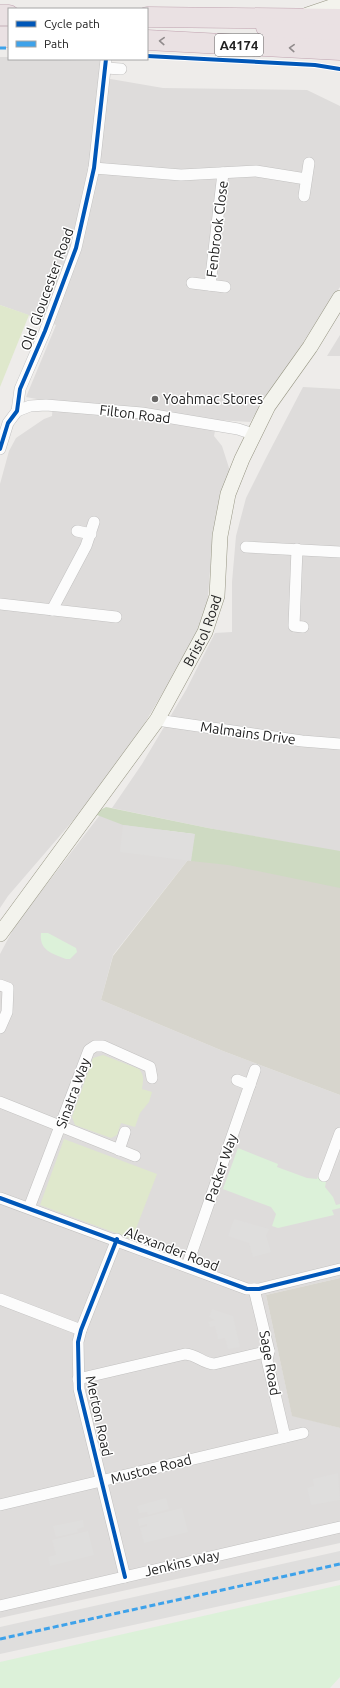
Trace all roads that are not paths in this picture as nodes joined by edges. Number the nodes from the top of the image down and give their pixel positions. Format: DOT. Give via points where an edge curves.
graph roads {
  1 [pos="340,4"];
  2 [pos="148,17"];
  3 [pos="223,18"];
  4 [pos="295,19"];
  5 [pos="340,19"];
  6 [pos="148,40"];
  7 [pos="338,48"];
  8 [pos="121,69"];
  9 [pos="309,163"];
  10 [pos="94,168"];
  11 [pos="223,173"];
  12 [pos="306,179"];
  13 [pos="304,196"];
  14 [pos="192,283"];
  15 [pos="210,285"];
  16 [pos="225,287"];
  17 [pos="340,298"];
  18 [pos="17,411"];
  19 [pos="253,434"];
  20 [pos="0,448"];
  21 [pos="94,522"];
  22 [pos="77,531"];
  23 [pos="91,534"];
  24 [pos="246,546"];
  25 [pos="297,549"];
  26 [pos="340,552"];
  27 [pos="0,604"];
  28 [pos="52,610"];
  29 [pos="116,617"];
  30 [pos="303,627"];
  31 [pos="156,720"];
  32 [pos="340,744"];
  33 [pos="0,934"];
  34 [pos="0,985"];
  35 [pos="0,1028"];
  36 [pos="255,1070"];
  37 [pos="152,1078"];
  38 [pos="237,1080"];
  39 [pos="250,1085"];
  40 [pos="0,1102"];
  41 [pos="60,1128"];
  42 [pos="125,1132"];
  43 [pos="340,1133"];
  44 [pos="338,1148"];
  45 [pos="119,1150"];
  46 [pos="135,1156"];
  47 [pos="324,1176"];
  48 [pos="0,1198"];
  49 [pos="29,1208"];
  50 [pos="117,1239"];
  51 [pos="187,1266"];
  52 [pos="340,1269"];
  53 [pos="254,1289"];
  54 [pos="1,1303"];
  55 [pos="81,1330"];
  56 [pos="269,1351"];
  57 [pos="78,1379"];
  58 [pos="303,1433"];
  59 [pos="285,1437"];
  60 [pos="102,1482"];
  61 [pos="0,1503"];
  62 [pos="340,1526"];
  63 [pos="125,1577"];
  64 [pos="0,1606"];
  1 -- 4 [label="main road"];
  2 -- 3 [label="highway, A4174"];
  3 -- 4 [label="highway, A4174"];
  3 -- 7 [label="highway" via="295,34"];
  4 -- 5 [label="highway, A4174"];
  7 -- 6 [label="highway, A4174, one-way"];
  8 -- 10 [label="street, Old Gloucester Road" via="106,64"];
  9 -- 12 [label="street"];
  10 -- 11 [label="street, Fenbrook Close" via="181,175"];
  10 -- 18 [label="street, Old Gloucester Road" via="76,248 20,389"];
  11 -- 12 [label="street, Fenbrook Close" via="256,171"];
  11 -- 15 [label="street, Fenbrook Close"];
  12 -- 13 [label="street"];
  14 -- 15 [label="street, Fenbrook Close"];
  15 -- 16 [label="street, Fenbrook Close"];
  17 -- 19 [label="main road, Bristol Road" via="310,347 268,406"];
  18 -- 19 [label="street, Filton Road" via="30,406 46,405 135,412 238,429"];
  18 -- 20 [label="street, Old Gloucester Road" via="8,423"];
  19 -- 31 [label="main road, Bristol Road" via="228,494 220,536 217,596 205,632"];
  21 -- 23 [label="street"];
  22 -- 23 [label="street"];
  23 -- 28 [label="street"];
  24 -- 25 [label="street"];
  25 -- 26 [label="street"];
  25 -- 30 [label="street" via="294,626"];
  27 -- 28 [label="street"];
  28 -- 29 [label="street"];
  31 -- 32 [label="street, Malmains Drive"];
  31 -- 33 [label="main road, Bristol Road"];
  34 -- 35 [label="street" via="8,988 7,1012"];
  36 -- 39 [label="street, Packer Way"];
  37 -- 41 [label="street, Sinatra Way" via="150,1067 102,1046 95,1046 89,1050"];
  38 -- 39 [label="street"];
  39 -- 51 [label="street, Packer Way"];
  40 -- 41 [label="street"];
  41 -- 45 [label="street"];
  41 -- 49 [label="street, Sinatra Way"];
  42 -- 45 [label="street"];
  43 -- 44 [label="street"];
  44 -- 47 [label="street"];
  45 -- 46 [label="street"];
  48 -- 49 [label="street, Alexander Road"];
  49 -- 50 [label="street, Alexander Road"];
  50 -- 51 [label="street, Alexander Road"];
  50 -- 55 [label="street, Merton Road"];
  51 -- 53 [label="street, Alexander Road" via="240,1287"];
  52 -- 53 [label="street, Alexander Road"];
  53 -- 56 [label="street, Sage Road"];
  54 -- 55 [label="street"];
  55 -- 57 [label="street, Merton Road" via="78,1342"];
  56 -- 57 [label="street" via="214,1364 205,1363 195,1355 185,1354"];
  56 -- 59 [label="street, Sage Road" via="267,1360"];
  57 -- 60 [label="street, Merton Road"];
  58 -- 59 [label="street, Mustoe Road"];
  59 -- 60 [label="street, Mustoe Road"];
  60 -- 61 [label="street, Mustoe Road"];
  60 -- 63 [label="street, Merton Road"];
  62 -- 63 [label="street, Jenkins Way"];
  63 -- 64 [label="street, Jenkins Way"];
}
